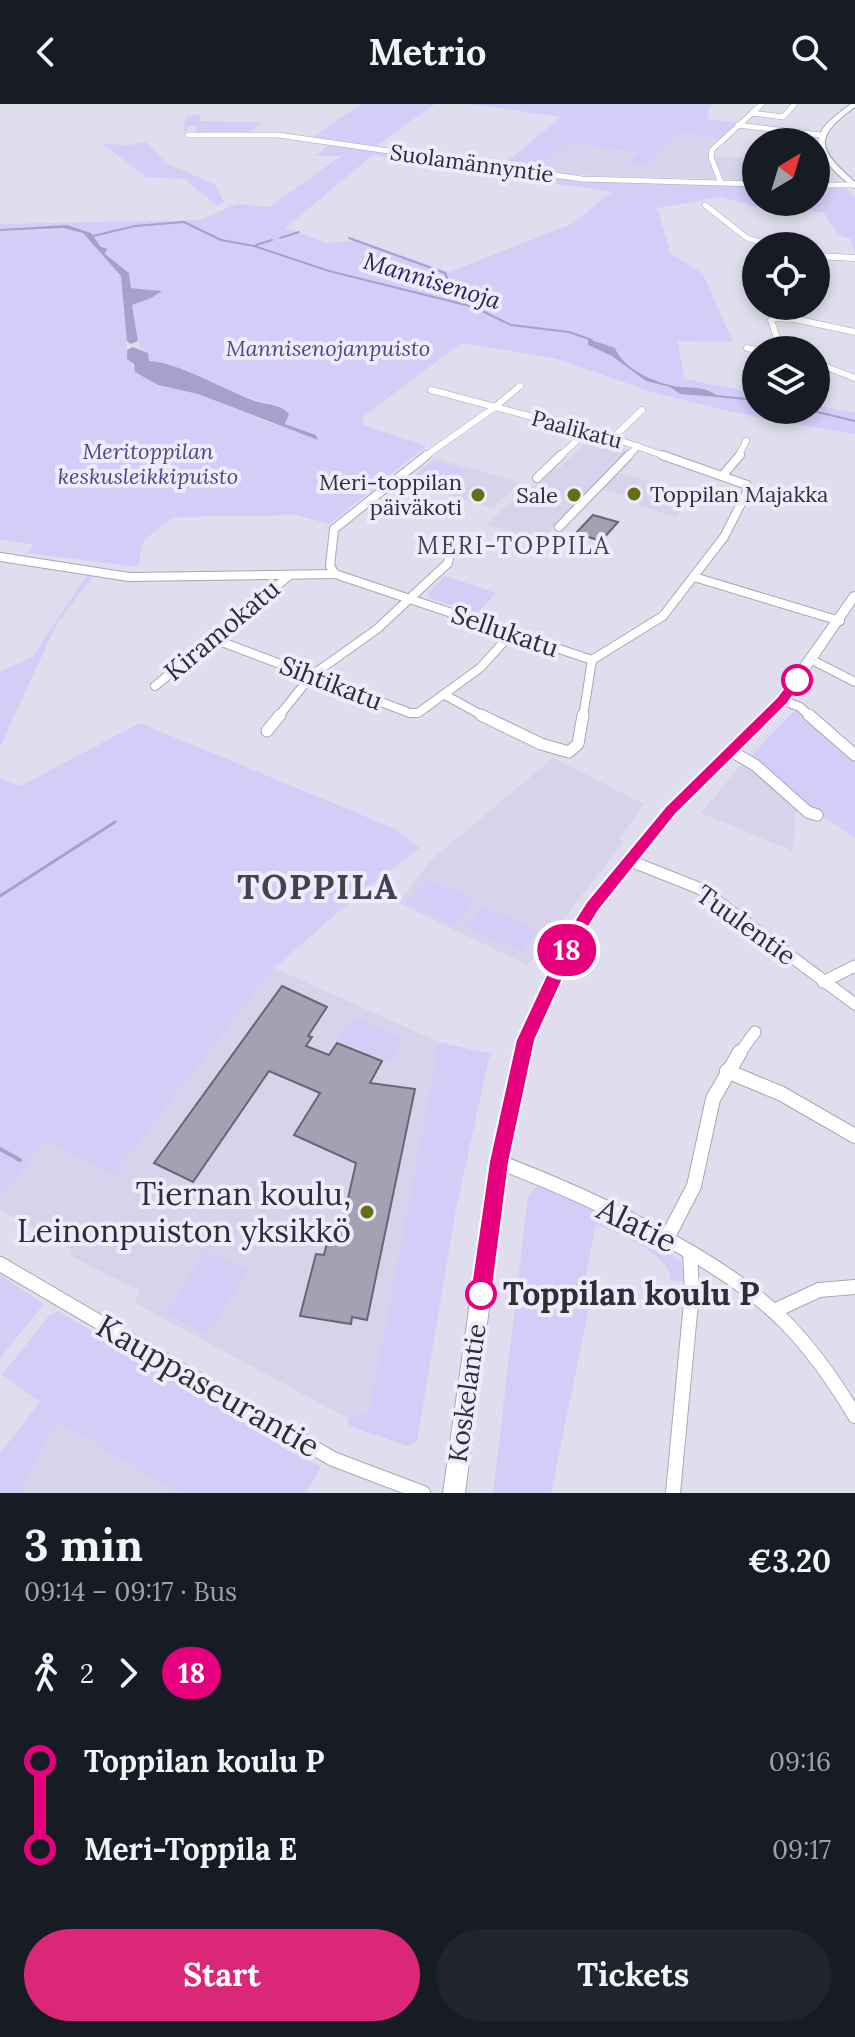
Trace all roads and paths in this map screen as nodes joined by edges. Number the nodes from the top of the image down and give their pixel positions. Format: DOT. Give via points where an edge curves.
graph roads {
  1 [pos="762,104"];
  2 [pos="855,104"];
  3 [pos="794,105"];
  4 [pos="752,113"];
  5 [pos="738,125"];
  6 [pos="763,128"];
  7 [pos="826,128"];
  8 [pos="188,135"];
  9 [pos="830,160"];
  10 [pos="721,183"];
  11 [pos="742,184"];
  12 [pos="830,185"];
  13 [pos="855,185"];
  14 [pos="705,205"];
  15 [pos="742,234"];
  16 [pos="830,257"];
  17 [pos="855,258"];
  18 [pos="800,320"];
  19 [pos="855,332"];
  20 [pos="830,368"];
  21 [pos="855,378"];
  22 [pos="520,386"];
  23 [pos="431,390"];
  24 [pos="495,407"];
  25 [pos="642,410"];
  26 [pos="587,431"];
  27 [pos="613,438"];
  28 [pos="746,441"];
  29 [pos="638,446"];
  30 [pos="723,475"];
  31 [pos="537,478"];
  32 [pos="559,527"];
  33 [pos="0,557"];
  34 [pos="449,557"];
  35 [pos="335,574"];
  36 [pos="290,575"];
  37 [pos="694,577"];
  38 [pos="855,595"];
  39 [pos="411,598"];
  40 [pos="840,621"];
  41 [pos="512,633"];
  42 [pos="214,639"];
  43 [pos="592,660"];
  44 [pos="812,660"];
  45 [pos="311,676"];
  46 [pos="855,682"];
  47 [pos="155,686"];
  48 [pos="445,695"];
  49 [pos="782,700"];
  50 [pos="267,731"];
  51 [pos="731,751"];
  52 [pos="855,755"];
  53 [pos="817,815"];
  54 [pos="628,860"];
  55 [pos="855,966"];
  56 [pos="823,982"];
  57 [pos="855,1004"];
  58 [pos="755,1032"];
  59 [pos="727,1071"];
  60 [pos="855,1136"];
  61 [pos="499,1162"];
  62 [pos="666,1240"];
  63 [pos="690,1252"];
  64 [pos="0,1264"];
  65 [pos="855,1287"];
  66 [pos="774,1311"];
  67 [pos="855,1416"];
  68 [pos="423,1493"];
  69 [pos="454,1493"];
  70 [pos="673,1493"];
  1 -- 4 [label="street"];
  2 -- 7 [label="main road"];
  3 -- 4 [label="street" via="783,117"];
  4 -- 5 [label="street"];
  5 -- 6 [label="street"];
  5 -- 10 [label="street" via="712,150"];
  8 -- 10 [label="street, Suolamännyntie" via="278,135 582,179"];
  9 -- 13 [label="main road"];
  10 -- 11 [label="street, Suolamännyntie"];
  12 -- 13 [label="street"];
  14 -- 15 [label="street"];
  16 -- 17 [label="street"];
  18 -- 19 [label="street"];
  20 -- 21 [label="street"];
  22 -- 24 [label="street"];
  23 -- 24 [label="street"];
  24 -- 26 [label="street, Paalikatu"];
  24 -- 35 [label="street, Paalikatu" via="334,529 330,566"];
  25 -- 27 [label="street"];
  26 -- 27 [label="street, Paalikatu"];
  26 -- 31 [label="street"];
  27 -- 29 [label="street, Paalikatu"];
  28 -- 30 [label="street"];
  29 -- 30 [label="street, Paalikatu"];
  29 -- 32 [label="street"];
  30 -- 37 [label="street" via="744,483 747,492 724,537"];
  33 -- 36 [label="street, Sellukatu" via="117,576"];
  34 -- 39 [label="street"];
  35 -- 36 [label="street, Sellukatu"];
  35 -- 39 [label="street, Sellukatu"];
  36 -- 42 [label="street, Kiramokatu"];
  37 -- 40 [label="street"];
  37 -- 43 [label="street, Sellukatu" via="653,625"];
  38 -- 40 [label="main road, Koskelantie"];
  39 -- 41 [label="street, Sellukatu"];
  39 -- 45 [label="street"];
  40 -- 44 [label="main road, Koskelantie"];
  41 -- 43 [label="street, Sellukatu"];
  41 -- 48 [label="street, Sihtikatu"];
  42 -- 45 [label="street, Sihtikatu"];
  42 -- 47 [label="street, Kiramokatu"];
  43 -- 48 [label="street" via="578,744 569,752"];
  44 -- 46 [label="street"];
  44 -- 49 [label="main road, Koskelantie"];
  45 -- 48 [label="street, Sihtikatu" via="410,713 425,710"];
  45 -- 50 [label="street"];
  49 -- 51 [label="main road, Koskelantie"];
  49 -- 52 [label="street" via="800,707"];
  51 -- 53 [label="street"];
  51 -- 54 [label="main road, Koskelantie"];
  54 -- 56 [label="street, Tuulentie" via="701,889"];
  54 -- 61 [label="main road, Koskelantie" via="573,937 525,1040"];
  55 -- 56 [label="street"];
  56 -- 57 [label="street, Tuulentie"];
  58 -- 59 [label="street"];
  59 -- 60 [label="street" via="782,1094"];
  59 -- 62 [label="street" via="713,1099 694,1186"];
  61 -- 62 [label="street, Alatie"];
  61 -- 69 [label="main road, Koskelantie"];
  62 -- 63 [label="street, Alatie"];
  63 -- 66 [label="street, Alatie" via="733,1277"];
  63 -- 70 [label="street" via="692,1292"];
  64 -- 68 [label="street, Kauppaseurantie" via="333,1459"];
  65 -- 66 [label="street" via="819,1290"];
  66 -- 67 [label="street, Alatie" via="832,1374"];
}
